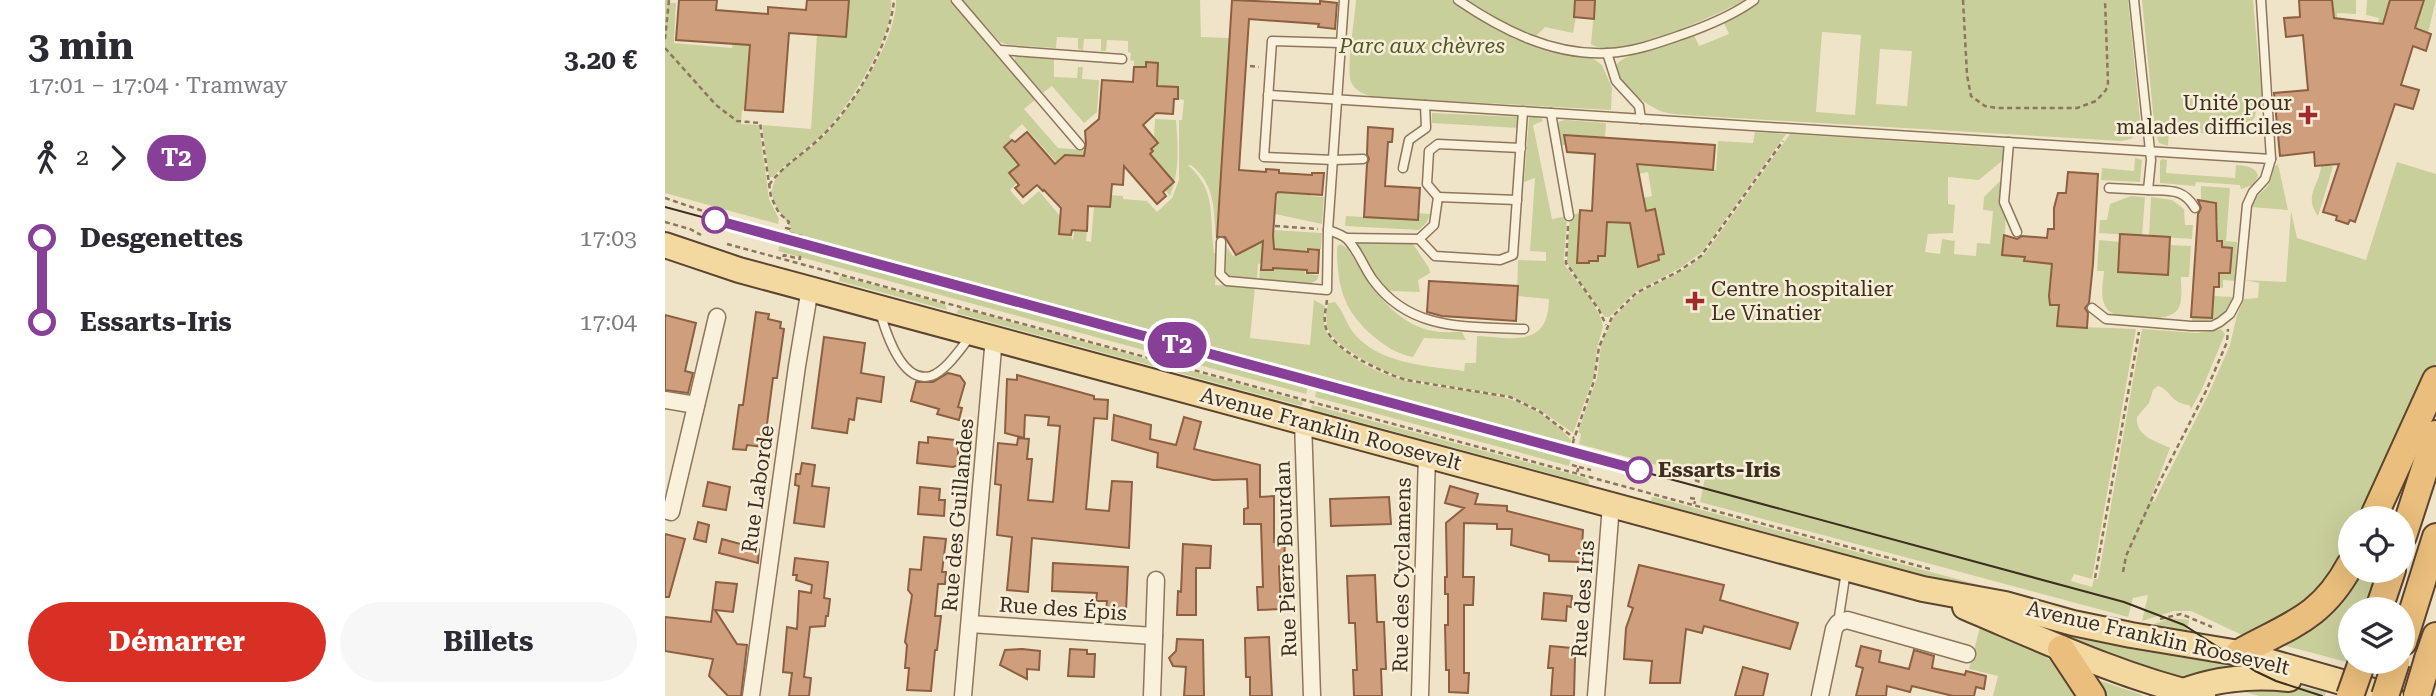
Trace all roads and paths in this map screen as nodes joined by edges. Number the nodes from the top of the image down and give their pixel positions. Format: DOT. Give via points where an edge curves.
graph roads {
  1 [pos="669,0"];
  2 [pos="956,0"];
  3 [pos="1344,0"];
  4 [pos="1458,0"];
  5 [pos="1753,0"];
  6 [pos="1963,0"];
  7 [pos="2105,0"];
  8 [pos="2134,0"];
  9 [pos="2260,0"];
  10 [pos="894,1"];
  11 [pos="665,39"];
  12 [pos="1341,43"];
  13 [pos="665,48"];
  14 [pos="1000,50"];
  15 [pos="1607,53"];
  16 [pos="1122,59"];
  17 [pos="1268,95"];
  18 [pos="1338,100"];
  19 [pos="1425,105"];
  20 [pos="1523,111"];
  21 [pos="1551,113"];
  22 [pos="1641,119"];
  23 [pos="1789,128"];
  24 [pos="2009,142"];
  25 [pos="1080,145"];
  26 [pos="1521,148"];
  27 [pos="2150,151"];
  28 [pos="1363,159"];
  29 [pos="2270,159"];
  30 [pos="1334,160"];
  31 [pos="1403,168"];
  32 [pos="769,185"];
  33 [pos="2109,188"];
  34 [pos="2148,190"];
  35 [pos="1438,197"];
  36 [pos="665,198"];
  37 [pos="1517,200"];
  38 [pos="2195,208"];
  39 [pos="709,214"];
  40 [pos="1569,216"];
  41 [pos="665,222"];
  42 [pos="1275,226"];
  43 [pos="1328,230"];
  44 [pos="2017,232"];
  45 [pos="781,234"];
  46 [pos="705,238"];
  47 [pos="1347,238"];
  48 [pos="1419,239"];
  49 [pos="718,241"];
  50 [pos="1221,242"];
  51 [pos="665,245"];
  52 [pos="800,256"];
  53 [pos="783,259"];
  54 [pos="665,260"];
  55 [pos="796,265"];
  56 [pos="739,270"];
  57 [pos="809,271"];
  58 [pos="1327,290"];
  59 [pos="879,306"];
  60 [pos="2092,308"];
  61 [pos="2230,314"];
  62 [pos="717,317"];
  63 [pos="2140,322"];
  64 [pos="1606,326"];
  65 [pos="1524,329"];
  66 [pos="984,335"];
  67 [pos="2436,380"];
  68 [pos="665,400"];
  69 [pos="696,405"];
  70 [pos="1303,421"];
  71 [pos="2436,434"];
  72 [pos="1574,438"];
  73 [pos="1596,453"];
  74 [pos="1427,455"];
  75 [pos="1572,465"];
  76 [pos="1579,467"];
  77 [pos="1591,470"];
  78 [pos="1577,472"];
  79 [pos="1695,480"];
  80 [pos="1700,482"];
  81 [pos="1690,498"];
  82 [pos="1611,505"];
  83 [pos="2378,506"];
  84 [pos="2413,506"];
  85 [pos="665,510"];
  86 [pos="2436,537"];
  87 [pos="1847,568"];
  88 [pos="2123,572"];
  89 [pos="2095,578"];
  90 [pos="1156,580"];
  91 [pos="2339,583"];
  92 [pos="1923,589"];
  93 [pos="2415,604"];
  94 [pos="1838,623"];
  95 [pos="969,624"];
  96 [pos="1154,636"];
  97 [pos="2432,647"];
  98 [pos="2061,649"];
  99 [pos="2239,653"];
  100 [pos="1967,654"];
  101 [pos="2392,674"];
  102 [pos="2354,681"];
  103 [pos="2186,694"];
  104 [pos="751,696"];
  105 [pos="963,696"];
  106 [pos="1151,696"];
  107 [pos="1312,696"];
  108 [pos="1420,696"];
  109 [pos="1596,696"];
  110 [pos="1821,696"];
  111 [pos="2092,696"];
  112 [pos="2385,696"];
  113 [pos="2391,696"];
  114 [pos="2417,696"];
  1 -- 11 [label="path"];
  2 -- 14 [label="lane"];
  3 -- 12 [label="lane"];
  4 -- 15 [label="lane" via="1532,41"];
  5 -- 15 [label="lane" via="1696,30"];
  6 -- 7 [label="path" via="1971,96 1985,106 2036,109 2088,106 2106,89"];
  8 -- 27 [label="lane"];
  9 -- 29 [label="lane"];
  10 -- 32 [label="path" via="893,17 863,82 829,130"];
  12 -- 17 [label="lane" via="1272,41"];
  12 -- 18 [label="lane"];
  13 -- 32 [label="path" via="726,113 737,121 760,123"];
  14 -- 16 [label="lane"];
  14 -- 25 [label="lane"];
  15 -- 22 [label="lane" via="1616,81 1639,106"];
  17 -- 18 [label="lane"];
  17 -- 30 [label="lane" via="1265,156"];
  18 -- 19 [label="lane"];
  18 -- 30 [label="lane"];
  19 -- 20 [label="lane"];
  19 -- 31 [label="lane" via="1426,128 1409,140"];
  20 -- 21 [label="lane"];
  20 -- 26 [label="lane"];
  21 -- 22 [label="lane"];
  21 -- 40 [label="lane"];
  22 -- 23 [label="lane"];
  23 -- 24 [label="lane"];
  23 -- 64 [label="path" via="1701,256 1636,293"];
  24 -- 27 [label="lane"];
  24 -- 44 [label="lane" via="2004,202"];
  26 -- 35 [label="lane" via="1438,144 1429,151 1427,184"];
  26 -- 37 [label="lane"];
  27 -- 29 [label="lane"];
  27 -- 34 [label="lane"];
  28 -- 30 [label="lane"];
  29 -- 61 [label="lane" via="2265,179 2247,205 2238,299"];
  30 -- 43 [label="lane"];
  32 -- 45 [label="path" via="774,206 789,222 786,228 806,237"];
  33 -- 34 [label="lane"];
  34 -- 38 [label="lane" via="2179,192"];
  35 -- 37 [label="lane"];
  35 -- 48 [label="lane" via="1434,225"];
  36 -- 39 [label="path"];
  37 -- 48 [label="lane" via="1513,255 1500,260 1435,256"];
  40 -- 64 [label="path" via="1566,263"];
  41 -- 46 [label="path"];
  42 -- 43 [label="path"];
  43 -- 47 [label="lane"];
  43 -- 58 [label="lane"];
  47 -- 48 [label="lane"];
  47 -- 65 [label="lane" via="1375,283 1414,316 1441,324"];
  49 -- 53 [label="path"];
  50 -- 58 [label="lane" via="1219,269 1227,281"];
  51 -- 56 [label="main road, Avenue Franklin Roosevelt"];
  52 -- 53 [label="path" via="784,255"];
  53 -- 55 [label="path"];
  53 -- 57 [label="path"];
  54 -- 56 [label="main road, Avenue Franklin Roosevelt"];
  56 -- 57 [label="main road, Avenue Franklin Roosevelt"];
  57 -- 59 [label="main road, Avenue Franklin Roosevelt"];
  57 -- 78 [label="path"];
  57 -- 104 [label="street, Rue Laborde"];
  58 -- 72 [label="path" via="1328,332 1358,358 1406,380 1510,397 1539,411"];
  59 -- 66 [label="main road, Avenue Franklin Roosevelt"];
  59 -- 66 [label="lane" via="894,349 906,369 915,374 929,377"];
  60 -- 63 [label="lane" via="2106,319"];
  61 -- 63 [label="lane" via="2212,326"];
  61 -- 88 [label="path" via="2227,342 2159,481"];
  62 -- 69 [label="street"];
  63 -- 89 [label="path"];
  64 -- 72 [label="path" via="1594,382"];
  66 -- 70 [label="main road, Avenue Franklin Roosevelt"];
  66 -- 95 [label="street, Rue des Guillandes"];
  67 -- 83 [label="highway"];
  68 -- 69 [label="street"];
  69 -- 85 [label="street" via="671,512"];
  70 -- 74 [label="main road, Avenue Franklin Roosevelt"];
  70 -- 107 [label="street, Rue Pierre Bourdan"];
  71 -- 84 [label="highway"];
  72 -- 73 [label="path" via="1577,448"];
  74 -- 82 [label="main road, Avenue Franklin Roosevelt"];
  74 -- 108 [label="street, Rue des Cyclamens"];
  75 -- 76 [label="path"];
  76 -- 77 [label="path"];
  76 -- 78 [label="path"];
  78 -- 81 [label="path" via="1695,504 1696,499"];
  79 -- 80 [label="path"];
  82 -- 87 [label="main road, Avenue Franklin Roosevelt"];
  82 -- 109 [label="street, Rue des Iris"];
  86 -- 93 [label="highway"];
  87 -- 92 [label="main road, Avenue Franklin Roosevelt"];
  87 -- 94 [label="lane"];
  90 -- 96 [label="street"];
  91 -- 99 [label="highway" via="2312,614"];
  92 -- 98 [label="main road, Avenue Franklin Roosevelt"];
  92 -- 99 [label="main road, Avenue Franklin Roosevelt" via="2131,635"];
  94 -- 100 [label="street" via="1847,620"];
  94 -- 110 [label="street"];
  95 -- 96 [label="street, Rue des Épis"];
  95 -- 105 [label="street, Rue des Guillandes"];
  96 -- 106 [label="street"];
  97 -- 114 [label="highway, bridge"];
  98 -- 103 [label="main road, Avenue Franklin Roosevelt"];
  98 -- 111 [label="highway"];
  99 -- 102 [label="main road, Avenue Franklin Roosevelt"];
  101 -- 112 [label="highway, bridge"];
  102 -- 103 [label="main road" via="2249,676 2206,683"];
  102 -- 113 [label="main road, Avenue Franklin Roosevelt"];
}
